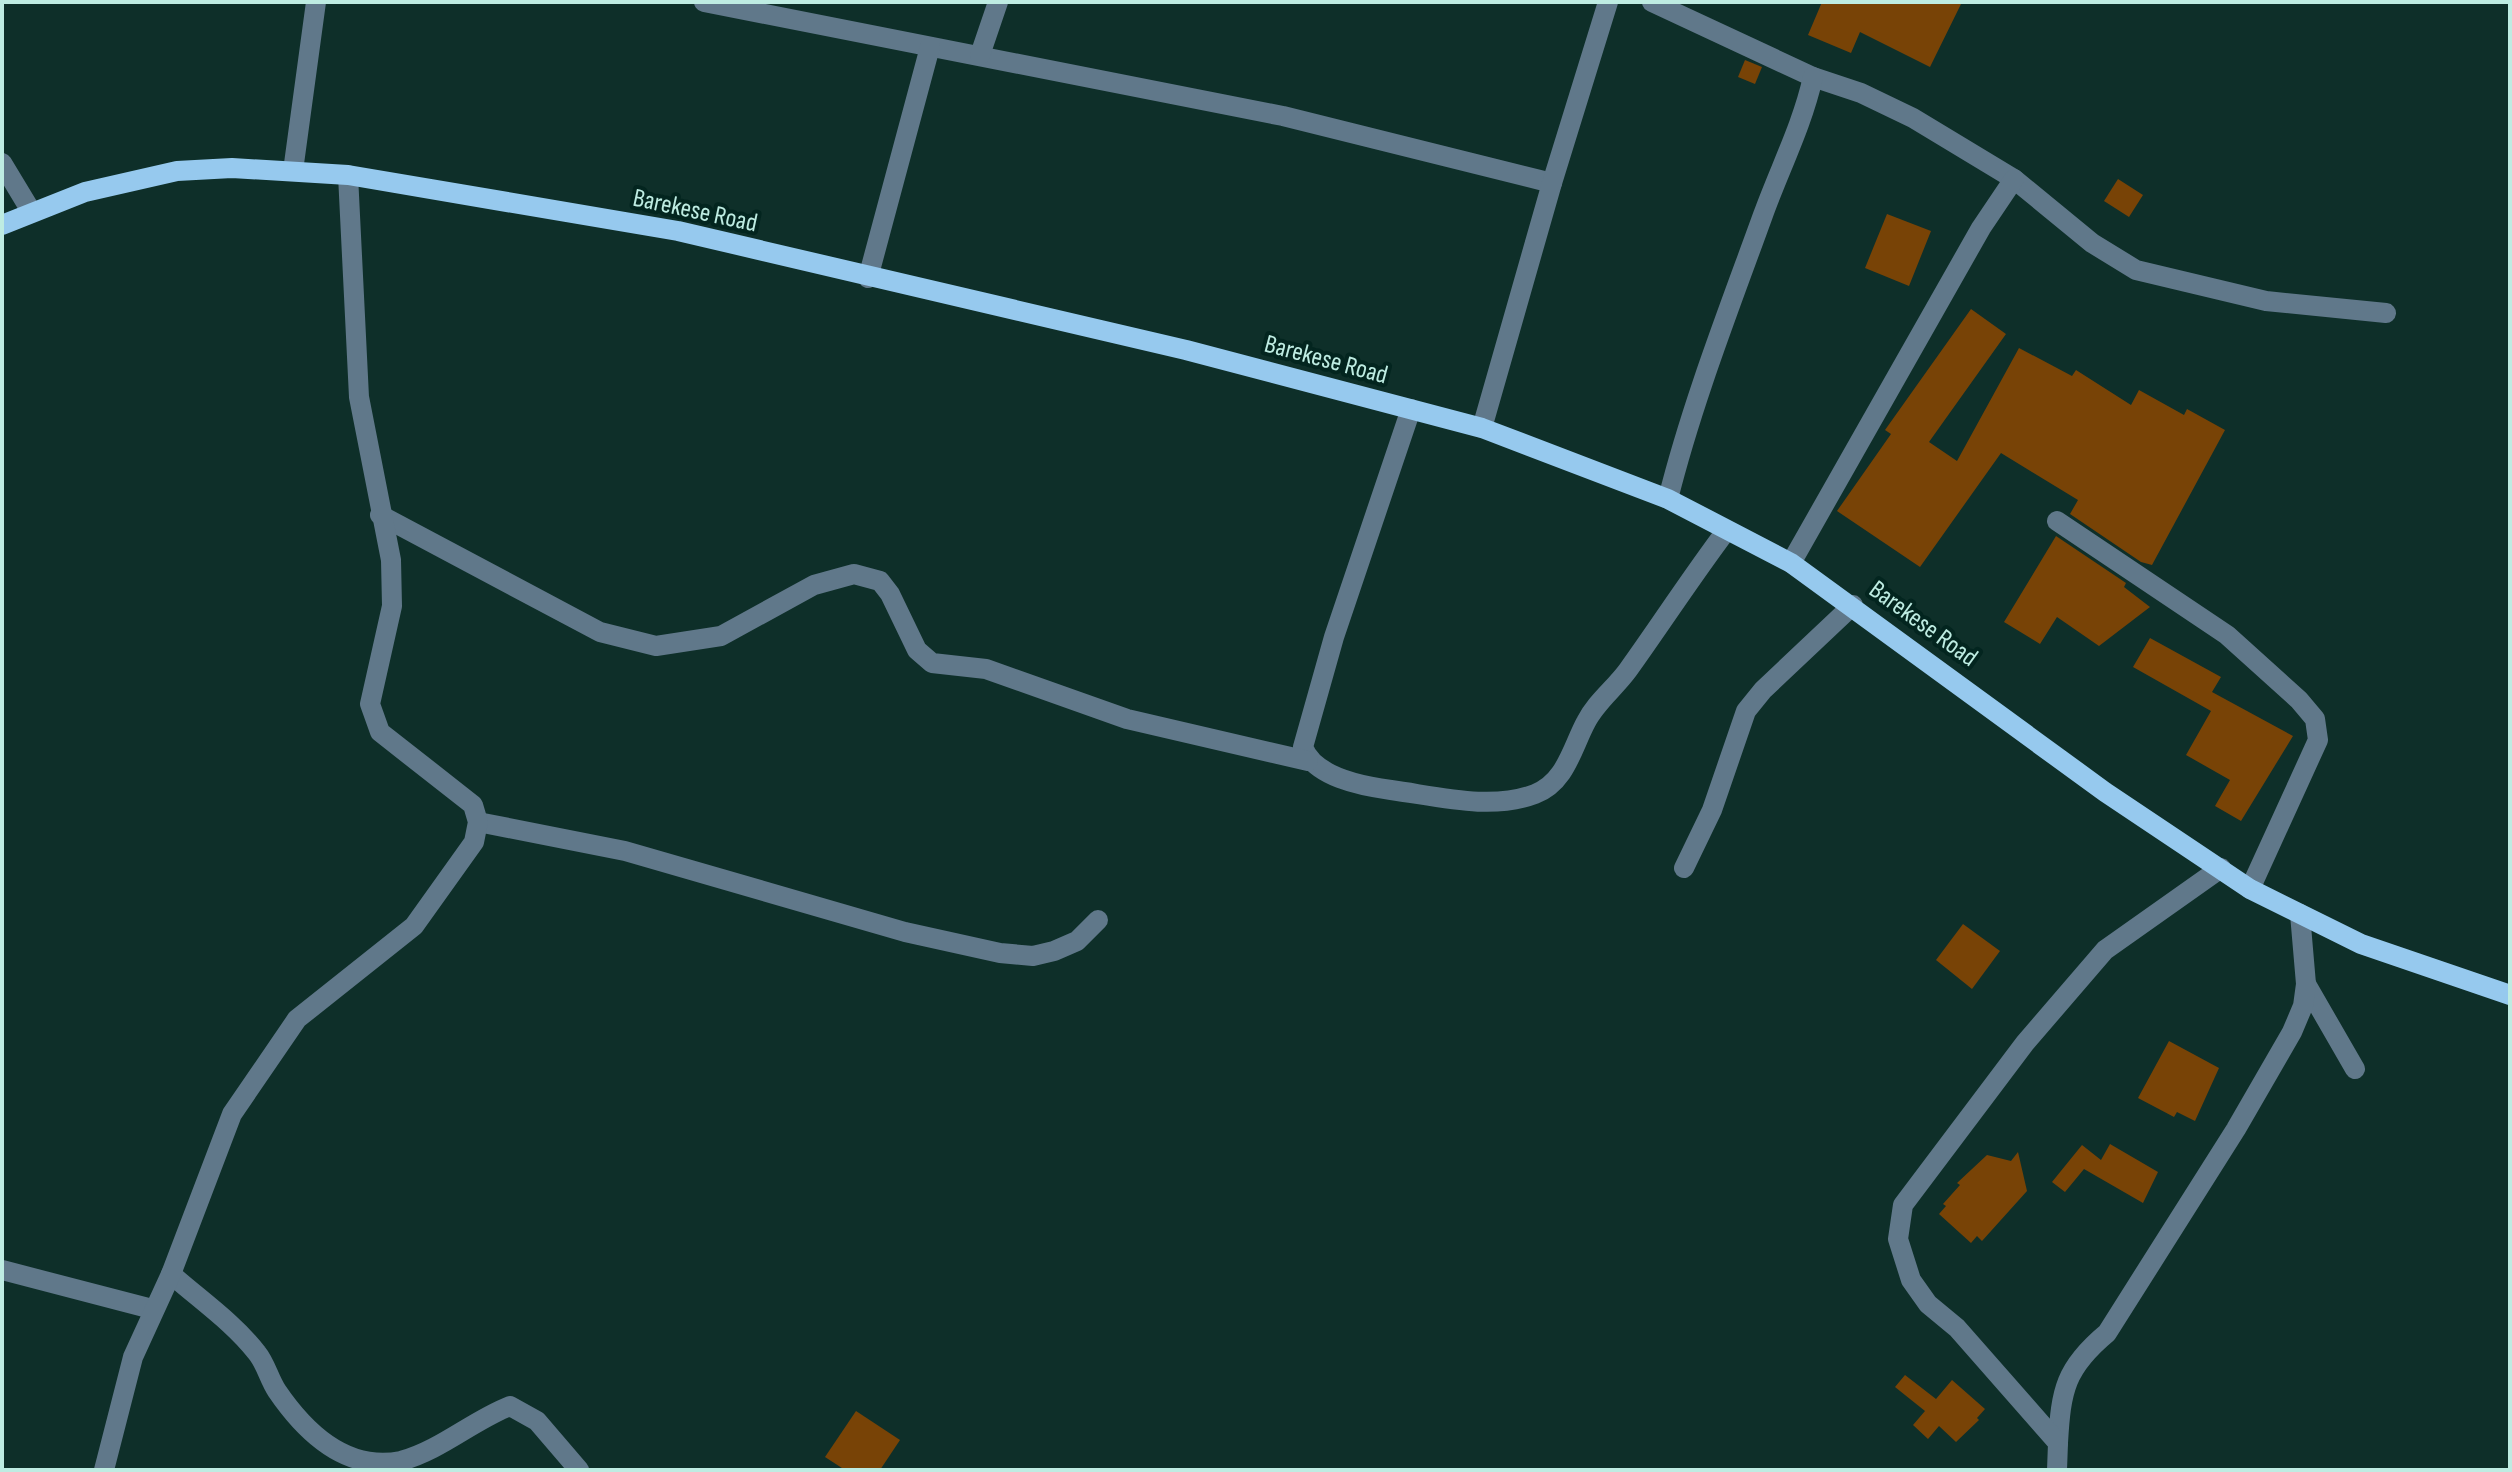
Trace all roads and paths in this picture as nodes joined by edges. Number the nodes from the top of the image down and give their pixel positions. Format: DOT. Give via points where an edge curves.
graph roads {
  1 [pos="316,2"];
  2 [pos="704,2"];
  3 [pos="998,2"];
  4 [pos="1608,2"];
  5 [pos="1652,2"];
  6 [pos="930,47"];
  7 [pos="980,55"];
  8 [pos="1813,77"];
  9 [pos="2,163"];
  10 [pos="293,171"];
  11 [pos="348,175"];
  12 [pos="2014,179"];
  13 [pos="1552,183"];
  14 [pos="31,211"];
  15 [pos="2,225"];
  16 [pos="868,278"];
  17 [pos="2386,313"];
  18 [pos="1411,409"];
  19 [pos="1482,428"];
  20 [pos="1668,499"];
  21 [pos="380,515"];
  22 [pos="2057,521"];
  23 [pos="1726,531"];
  24 [pos="1791,563"];
  25 [pos="1853,605"];
  26 [pos="1308,761"];
  27 [pos="478,822"];
  28 [pos="1684,868"];
  29 [pos="2221,868"];
  30 [pos="2250,889"];
  31 [pos="2300,914"];
  32 [pos="1098,920"];
  33 [pos="2306,984"];
  34 [pos="2510,995"];
  35 [pos="2355,1069"];
  36 [pos="2,1270"];
  37 [pos="171,1274"];
  38 [pos="152,1309"];
  39 [pos="2058,1443"];
  40 [pos="104,1470"];
  41 [pos="579,1470"];
  42 [pos="2057,1470"];
  1 -- 10 [label="street"];
  2 -- 6 [label="street"];
  3 -- 7 [label="street"];
  4 -- 13 [label="street"];
  5 -- 8 [label="street"];
  6 -- 7 [label="street"];
  6 -- 16 [label="street"];
  7 -- 13 [label="street" via="1361,133"];
  8 -- 12 [label="street" via="1913,118"];
  8 -- 20 [label="street" via="1791,151 1684,436"];
  9 -- 14 [label="street"];
  10 -- 11 [label="main road, Barekese Road"];
  10 -- 14 [label="main road, Barekese Road" via="177,171 85,192"];
  11 -- 16 [label="main road, Barekese Road" via="678,231"];
  11 -- 21 [label="street" via="359,397"];
  12 -- 17 [label="street" via="2092,243 2136,270 2266,301"];
  12 -- 24 [label="street"];
  13 -- 19 [label="street"];
  14 -- 15 [label="main road, Barekese Road"];
  16 -- 18 [label="main road, Barekese Road" via="1186,350"];
  18 -- 19 [label="main road, Barekese Road"];
  18 -- 26 [label="street" via="1334,637 1303,747"];
  19 -- 20 [label="main road, Barekese Road"];
  20 -- 23 [label="main road, Barekese Road"];
  21 -- 26 [label="street" via="600,632 656,646 721,636 814,585 854,574 880,581 917,650 932,663 986,669 1127,719"];
  21 -- 27 [label="street" via="391,560 392,606 370,704 380,732 473,805"];
  22 -- 30 [label="street" via="2227,635 2315,719 2318,740"];
  23 -- 24 [label="main road, Barekese Road"];
  23 -- 26 [label="street" via="1592,713 1557,782 1535,795 1483,802 1379,788"];
  24 -- 25 [label="main road, Barekese Road"];
  25 -- 28 [label="street" via="1746,711 1712,810"];
  25 -- 29 [label="main road, Barekese Road" via="2105,792"];
  27 -- 32 [label="street" via="625,851 905,932 1000,953 1033,956 1054,951 1077,941"];
  27 -- 37 [label="street" via="474,842 414,926 297,1019 232,1114"];
  29 -- 30 [label="main road, Barekese Road"];
  29 -- 39 [label="street" via="2105,950 2025,1043 1903,1205 1898,1239 1911,1280"];
  30 -- 31 [label="main road, Barekese Road"];
  31 -- 33 [label="street"];
  31 -- 34 [label="main road, Barekese Road" via="2361,944"];
  33 -- 35 [label="street"];
  33 -- 39 [label="street" via="2292,1032 2236,1129 2107,1333 2078,1357 2060,1407"];
  36 -- 38 [label="street"];
  37 -- 38 [label="street"];
  37 -- 41 [label="street" via="242,1336 310,1435 338,1453 364,1464 400,1462 510,1406 537,1421"];
  38 -- 40 [label="street" via="133,1357"];
  39 -- 42 [label="street"];
}
